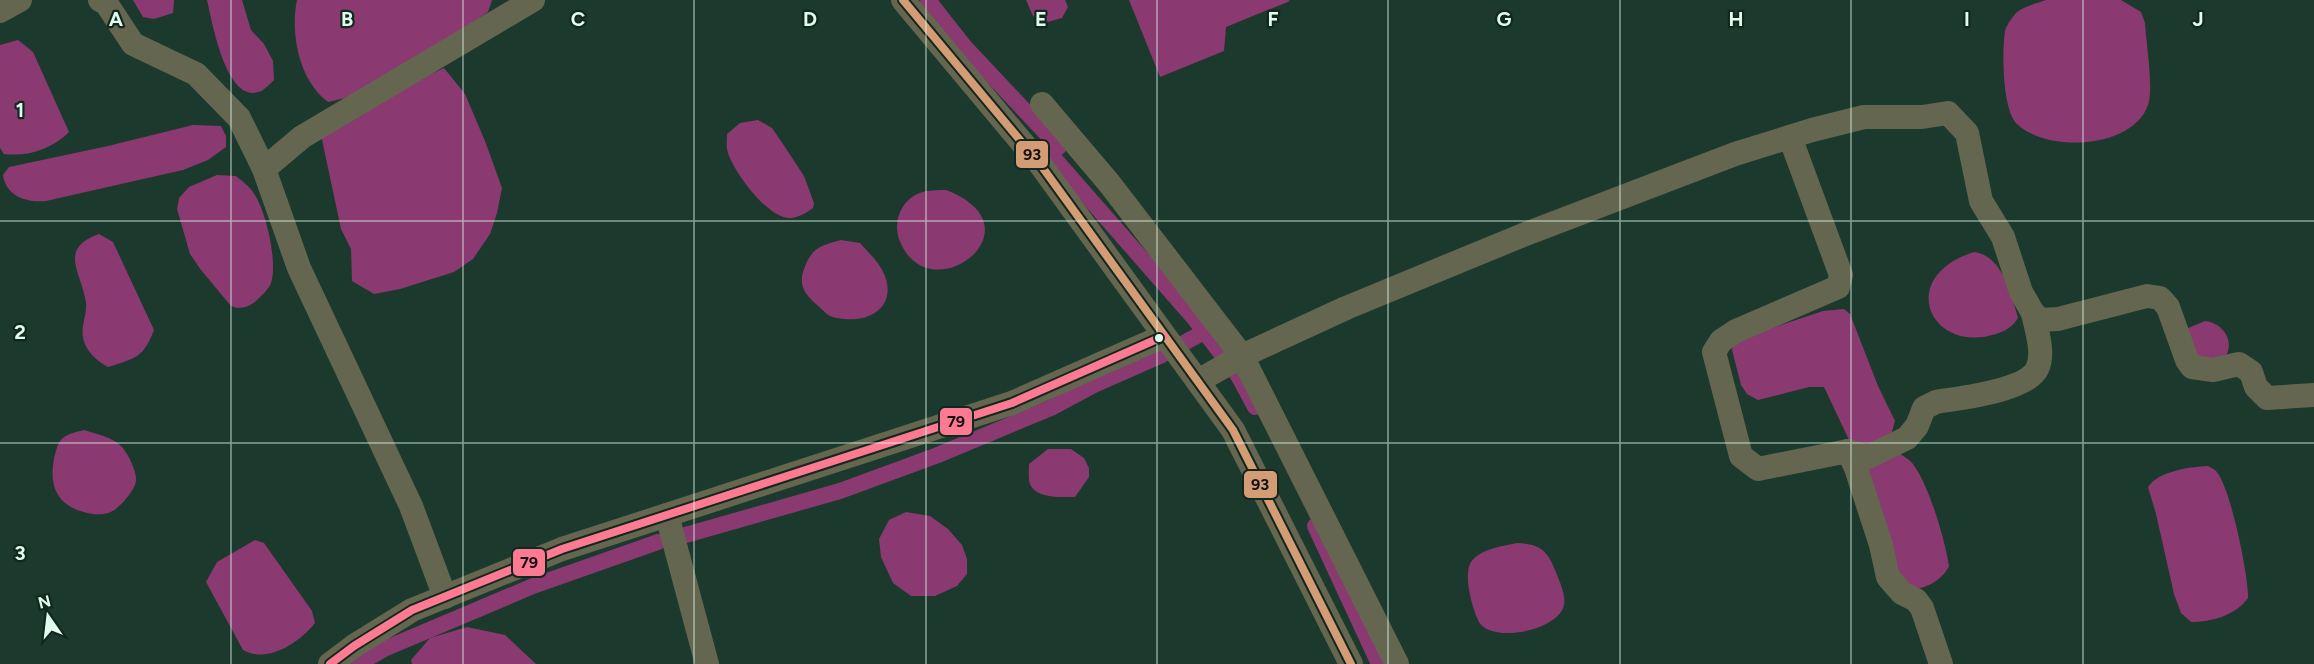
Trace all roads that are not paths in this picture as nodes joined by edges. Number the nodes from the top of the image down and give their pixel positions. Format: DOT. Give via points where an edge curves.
graph roads {
  1 [pos="20,0"];
  2 [pos="100,0"];
  3 [pos="533,0"];
  4 [pos="903,0"];
  5 [pos="0,10"];
  6 [pos="1042,104"];
  7 [pos="1790,137"];
  8 [pos="264,169"];
  9 [pos="2032,313"];
  10 [pos="1164,336"];
  11 [pos="1242,356"];
  12 [pos="1198,381"];
  13 [pos="2314,395"];
  14 [pos="1848,451"];
  15 [pos="667,515"];
  16 [pos="445,597"];
  17 [pos="330,664"];
  18 [pos="707,664"];
  19 [pos="1351,664"];
  20 [pos="1397,664"];
  21 [pos="1941,664"];
  1 -- 5 [label="street"];
  2 -- 8 [label="street" via="133,44 196,74 239,118"];
  3 -- 8 [label="street" via="302,136"];
  4 -- 10 [label="street" via="1040,164"];
  6 -- 11 [label="street" via="1109,183"];
  7 -- 9 [label="street" via="1864,117 1948,113 1967,133 1981,201 2003,237 2020,292"];
  7 -- 11 [label="street" via="1523,235"];
  7 -- 14 [label="street" via="1841,274 1838,287 1736,331 1721,341 1714,352 1741,456 1758,469"];
  8 -- 16 [label="street" via="299,268 411,506"];
  9 -- 13 [label="street" via="2041,320 2058,319 2146,296 2160,298 2168,307 2192,367 2213,370 2239,364 2251,372 2256,387 2267,398"];
  9 -- 14 [label="street" via="2039,347 2038,368 2032,375 2015,386 1936,402 1924,408 1907,438 1868,457"];
  10 -- 12 [label="street"];
  10 -- 15 [label="street" via="1011,403"];
  11 -- 12 [label="street"];
  11 -- 20 [label="street"];
  12 -- 19 [label="street" via="1233,430"];
  14 -- 21 [label="street" via="1888,577 1923,608"];
  15 -- 16 [label="street" via="562,549"];
  15 -- 18 [label="street"];
  16 -- 17 [label="street" via="412,610"];
}
